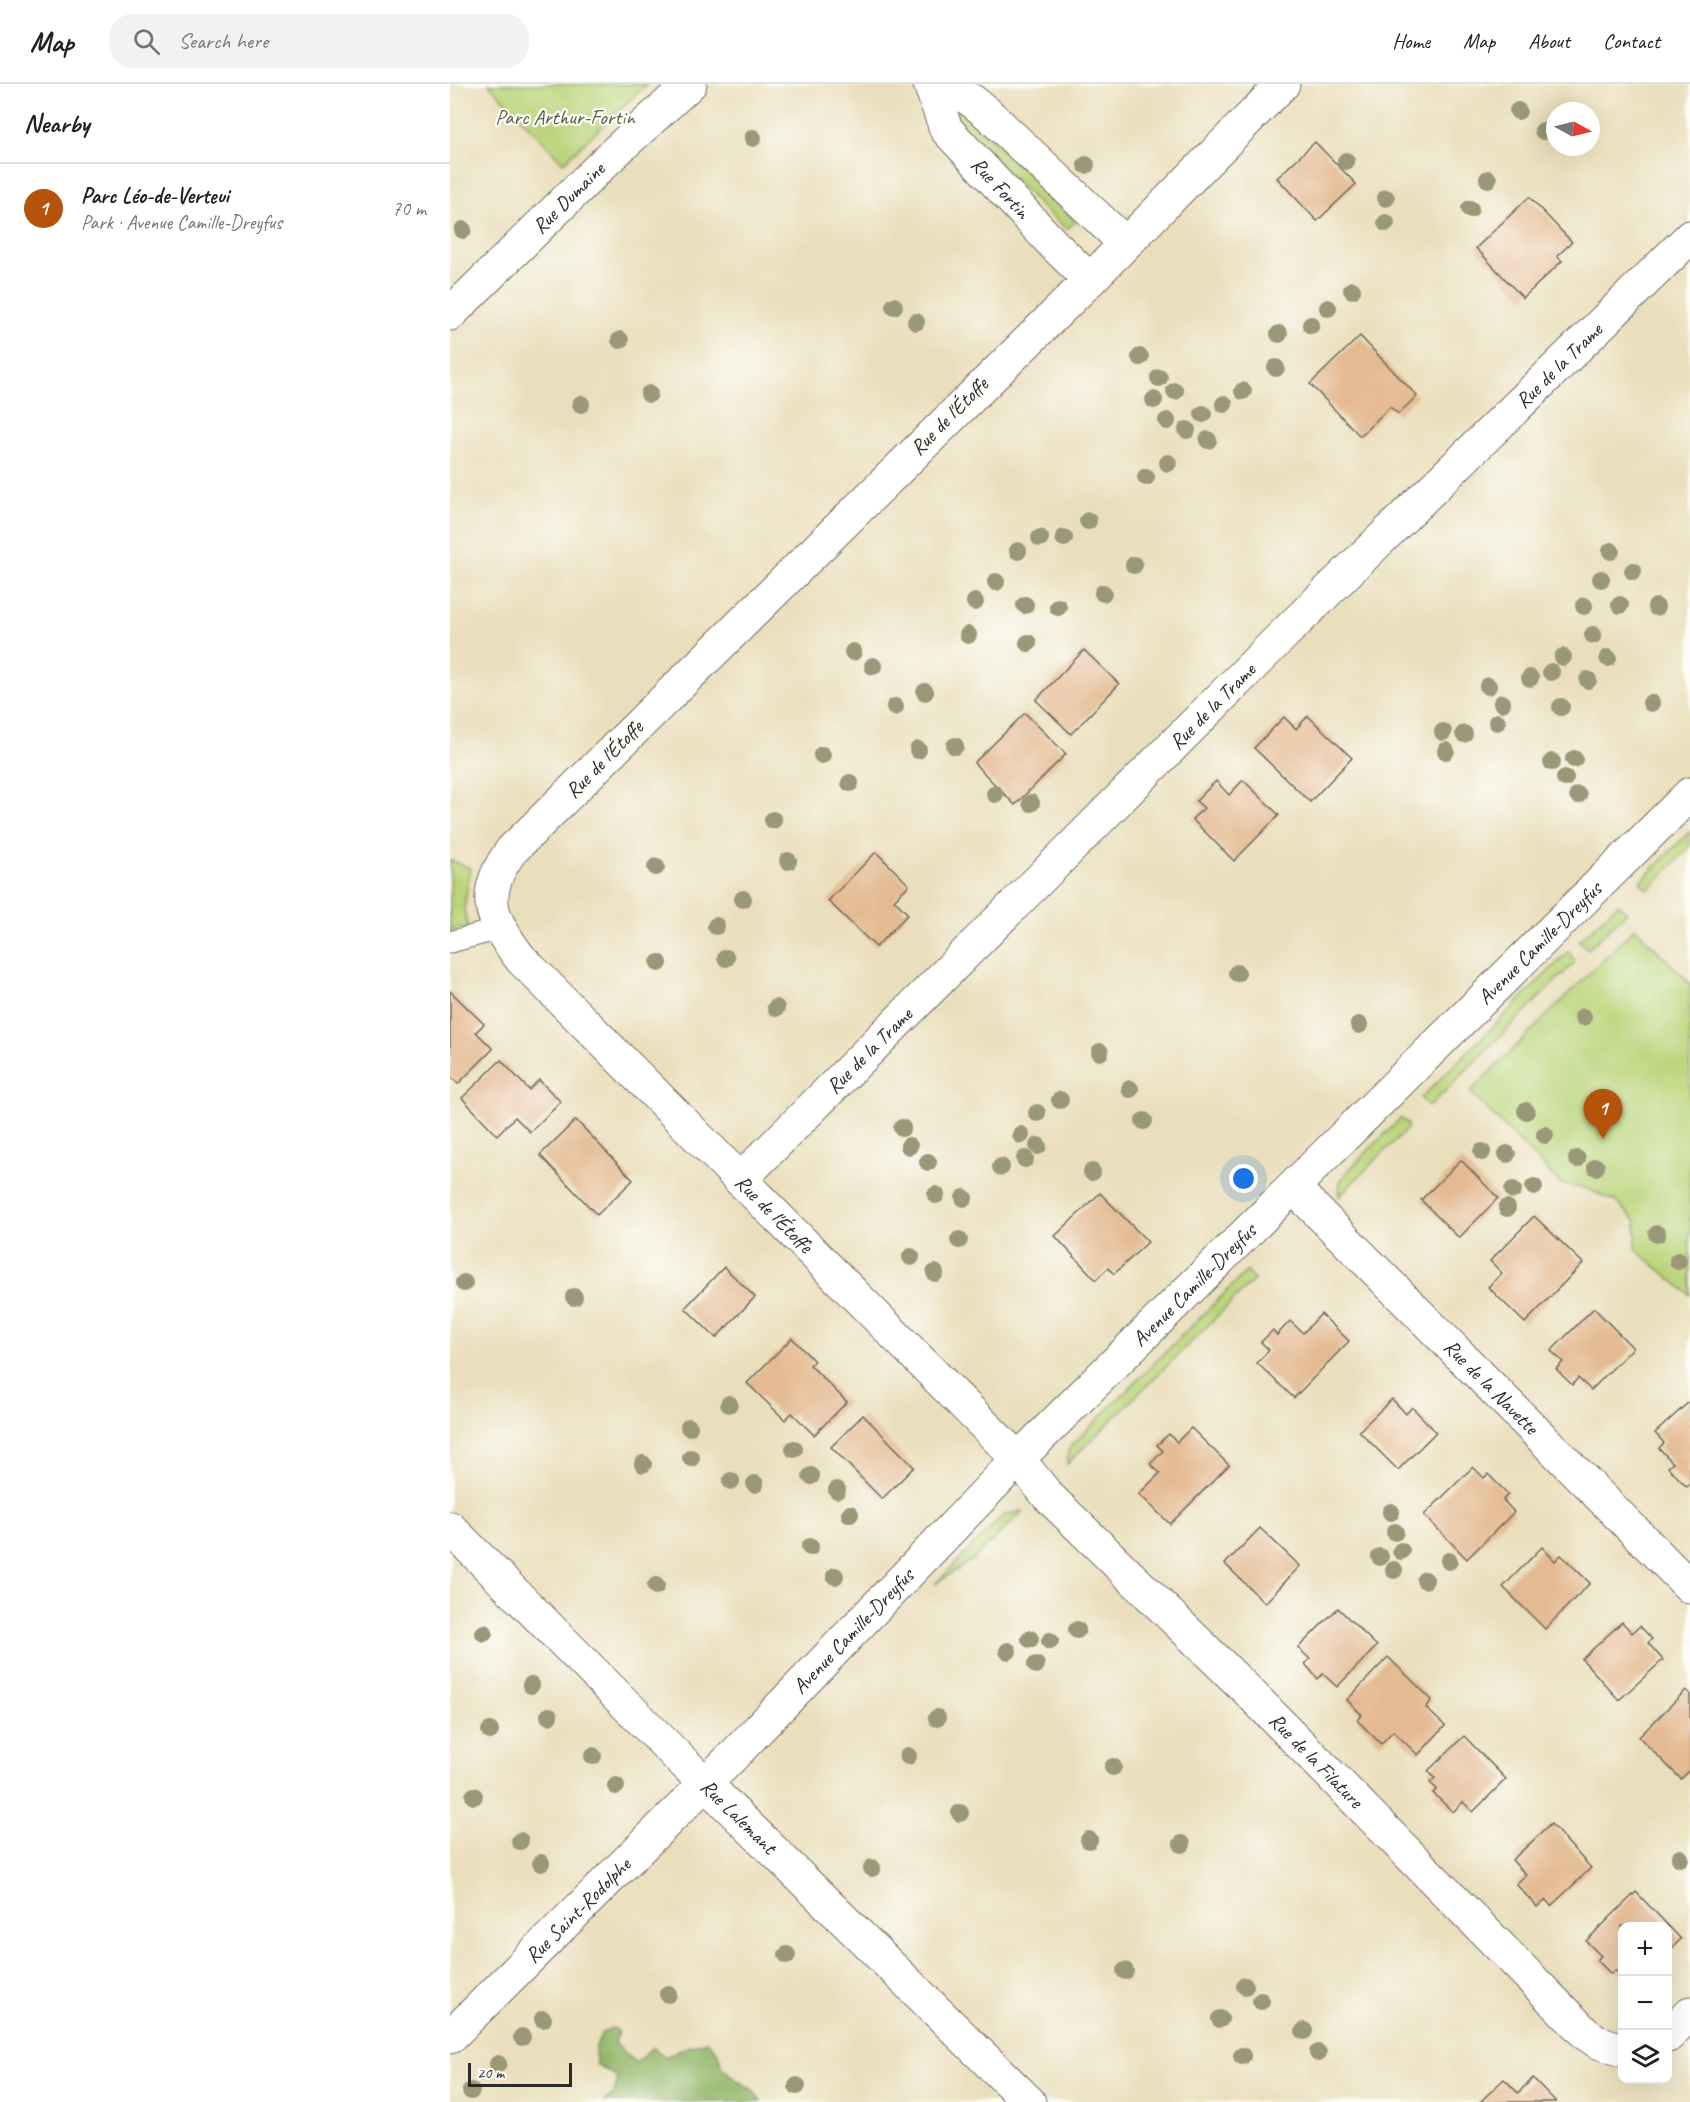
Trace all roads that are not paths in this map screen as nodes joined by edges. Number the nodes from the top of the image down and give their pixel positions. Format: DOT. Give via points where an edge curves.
graph roads {
  1 [pos="690,84"];
  2 [pos="930,84"];
  3 [pos="938,84"];
  4 [pos="1283,84"];
  5 [pos="1690,237"];
  6 [pos="1125,243"];
  7 [pos="1090,280"];
  8 [pos="450,314"];
  9 [pos="1690,794"];
  10 [pos="500,929"];
  11 [pos="450,942"];
  12 [pos="740,1180"];
  13 [pos="1294,1188"];
  14 [pos="1018,1459"];
  15 [pos="450,1528"];
  16 [pos="1690,1587"];
  17 [pos="706,1784"];
  18 [pos="1690,2013"];
  19 [pos="1672,2032"];
  20 [pos="450,2037"];
  21 [pos="1618,2048"];
  22 [pos="1029,2102"];
  1 -- 8 [label="street, Rue Dumaine"];
  2 -- 7 [label="street, Rue Fortin" via="946,129"];
  3 -- 6 [label="street, Rue Fortin" via="986,112"];
  4 -- 6 [label="street, Rue de l'Étoffe"];
  5 -- 12 [label="street, Rue de la Trame" via="1279,639"];
  6 -- 7 [label="street, Rue de l'Étoffe"];
  7 -- 10 [label="street, Rue de l'Étoffe" via="511,850 495,879 492,894 492,908"];
  9 -- 13 [label="street, Avenue Camille-Dreyfus"];
  10 -- 11 [label="lane"];
  10 -- 12 [label="street, Rue de l'Étoffe" via="521,959"];
  12 -- 14 [label="street, Rue de l'Étoffe"];
  13 -- 14 [label="street, Avenue Camille-Dreyfus"];
  13 -- 16 [label="street, Rue de la Navette"];
  14 -- 17 [label="street, Avenue Camille-Dreyfus"];
  14 -- 21 [label="street, Rue de la Filature" via="1048,1496 1247,1690 1586,2034"];
  15 -- 17 [label="street, Rue Lalemant"];
  17 -- 20 [label="street, Rue Saint-Rodolphe"];
  17 -- 22 [label="street, Rue Lalemant"];
  18 -- 19 [label="street"];
}
